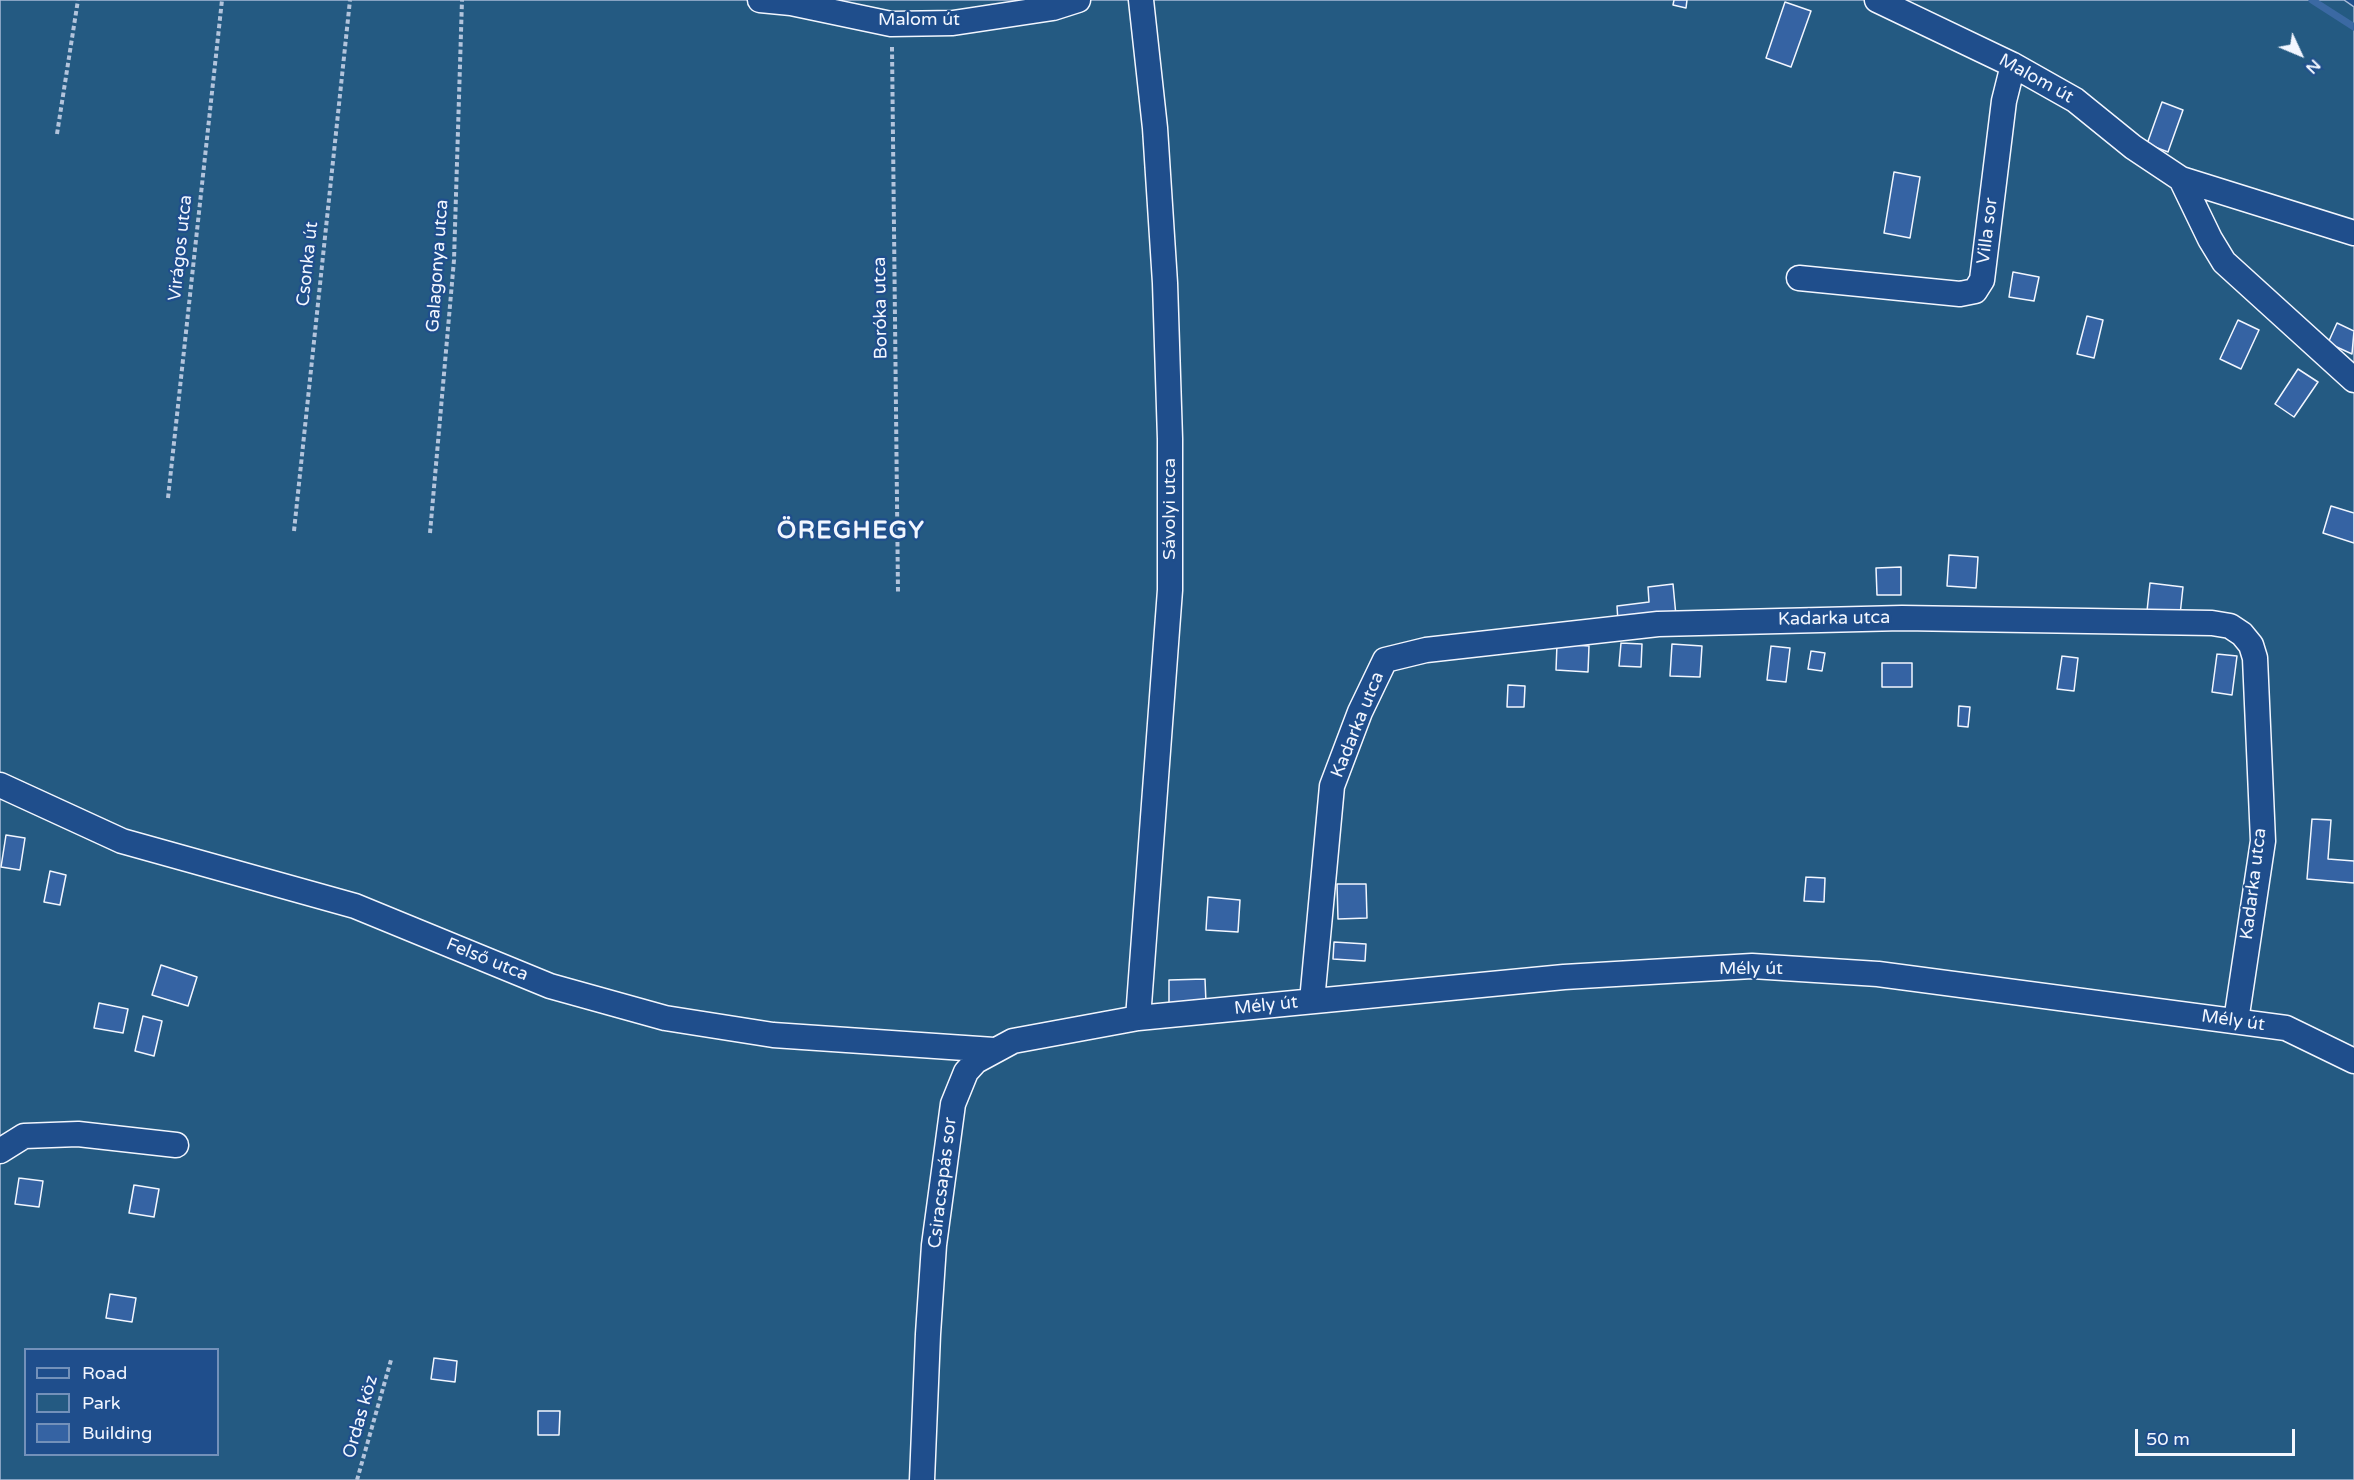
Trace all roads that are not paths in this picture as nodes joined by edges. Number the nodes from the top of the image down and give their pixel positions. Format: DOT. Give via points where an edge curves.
graph roads {
  1 [pos="760,0"];
  2 [pos="1078,0"];
  3 [pos="1141,0"];
  4 [pos="1877,0"];
  5 [pos="2013,65"];
  6 [pos="2181,179"];
  7 [pos="2354,233"];
  8 [pos="1799,278"];
  9 [pos="2354,380"];
  10 [pos="0,785"];
  11 [pos="1312,1001"];
  12 [pos="1138,1018"];
  13 [pos="2235,1021"];
  14 [pos="994,1050"];
  15 [pos="2354,1061"];
  16 [pos="176,1144"];
  17 [pos="0,1151"];
  18 [pos="922,1480"];
  1 -- 2 [label="street, Malom út" via="891,24 952,23 1053,8"];
  3 -- 12 [label="street, Sávolyi utca" via="1155,128 1165,284 1170,590"];
  4 -- 5 [label="street, Malom út"];
  5 -- 6 [label="street, Malom út" via="2075,100 2133,147"];
  5 -- 8 [label="street, Villa sor" via="2004,101 1982,280 1975,291 1960,294"];
  6 -- 7 [label="street"];
  6 -- 9 [label="street" via="2224,262"];
  10 -- 14 [label="street, Felső utca" via="122,841 355,906 550,986 665,1018 772,1035"];
  11 -- 12 [label="street, Mély út"];
  11 -- 13 [label="street, Mély út" via="1564,977 1752,966 1878,974"];
  11 -- 13 [label="street, Kadarka utca" via="1332,786 1360,711 1385,660 1426,650 1658,624 1902,618 2212,623 2230,626 2242,634 2255,658 2263,840"];
  12 -- 14 [label="street, Csiracsapás sor" via="1039,1035"];
  13 -- 15 [label="street, Mély út" via="2286,1028"];
  14 -- 18 [label="street, Csiracsapás sor" via="966,1072 953,1104 934,1245"];
  16 -- 17 [label="street" via="78,1134 24,1136"];
}
